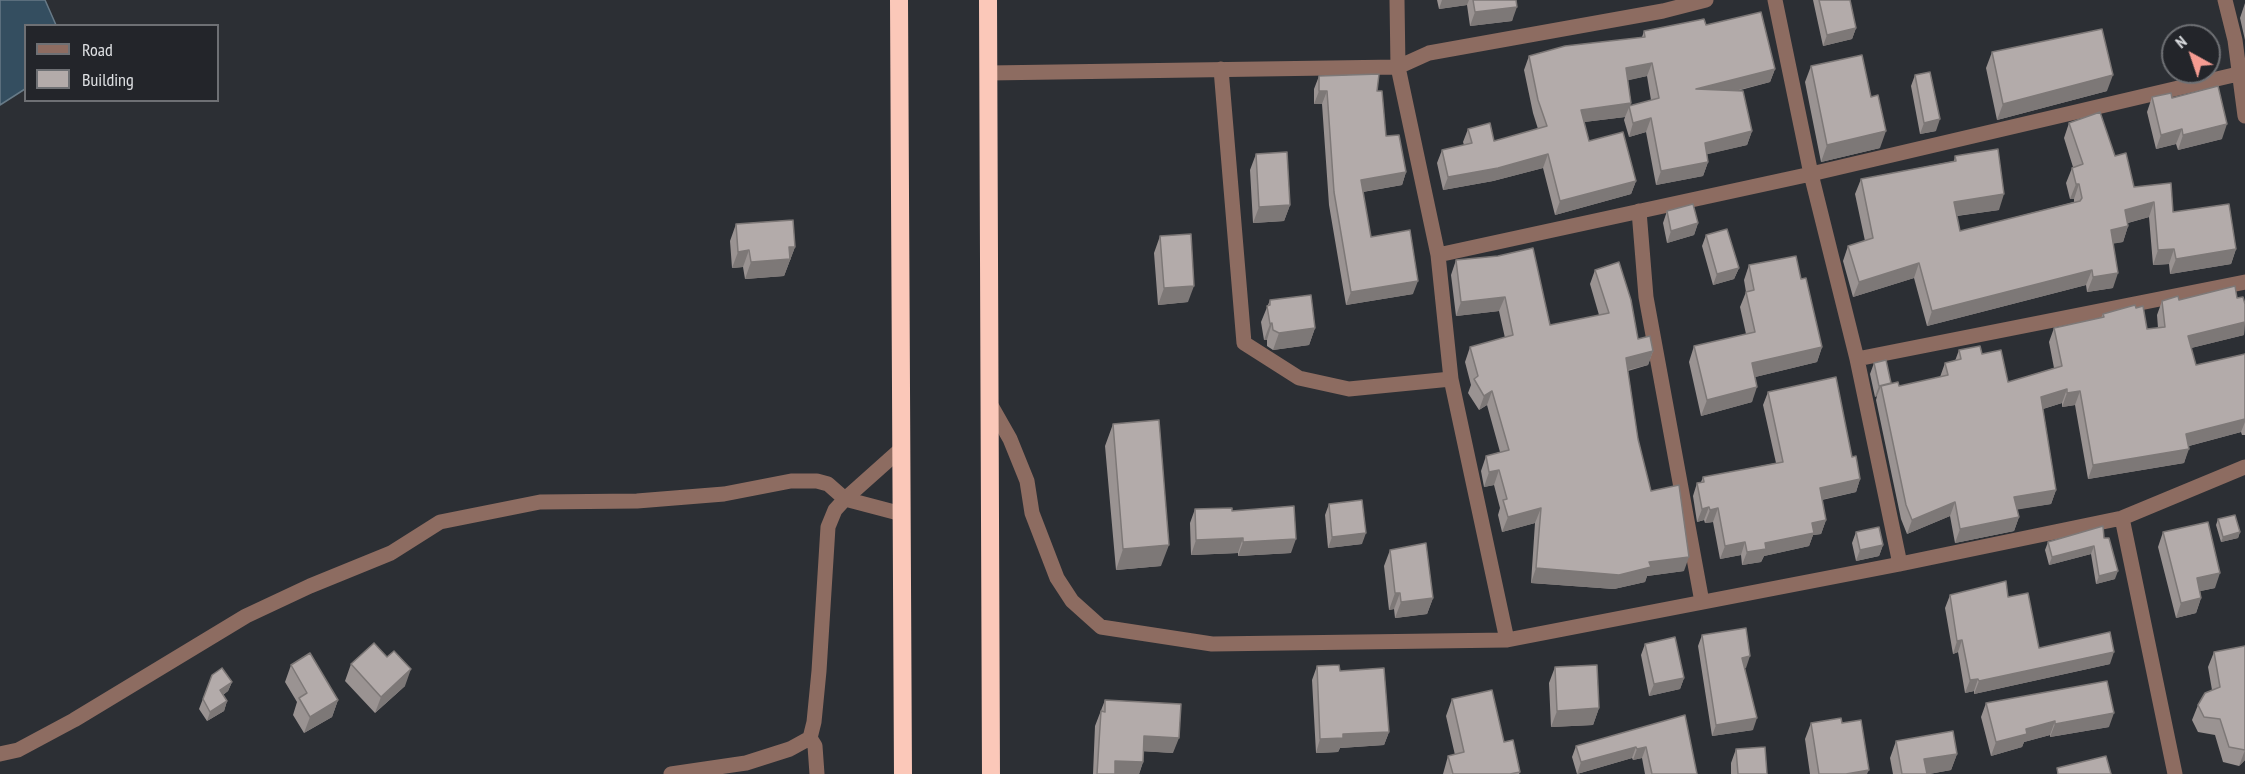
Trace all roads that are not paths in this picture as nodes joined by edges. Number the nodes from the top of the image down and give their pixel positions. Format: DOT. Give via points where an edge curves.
graph roads {
  1 [pos="899,0"];
  2 [pos="988,0"];
  3 [pos="1396,0"];
  4 [pos="1706,0"];
  5 [pos="1775,0"];
  6 [pos="2225,0"];
  7 [pos="1662,5"];
  8 [pos="1398,68"];
  9 [pos="1221,69"];
  10 [pos="988,73"];
  11 [pos="2238,75"];
  12 [pos="2245,116"];
  13 [pos="1811,174"];
  14 [pos="1639,211"];
  15 [pos="1438,255"];
  16 [pos="2245,282"];
  17 [pos="1857,359"];
  18 [pos="1451,379"];
  19 [pos="989,402"];
  20 [pos="901,449"];
  21 [pos="2245,467"];
  22 [pos="845,499"];
  23 [pos="902,514"];
  24 [pos="2122,518"];
  25 [pos="1900,564"];
  26 [pos="1702,602"];
  27 [pos="1507,640"];
  28 [pos="810,738"];
  29 [pos="0,754"];
  30 [pos="670,774"];
  31 [pos="817,774"];
  32 [pos="903,774"];
  33 [pos="991,774"];
  34 [pos="2175,774"];
  1 -- 20 [label="highway"];
  2 -- 10 [label="highway"];
  3 -- 8 [label="street"];
  4 -- 7 [label="street"];
  5 -- 13 [label="street"];
  6 -- 11 [label="street" via="2235,40"];
  7 -- 8 [label="street" via="1430,53"];
  8 -- 9 [label="street"];
  8 -- 15 [label="street"];
  9 -- 10 [label="street"];
  9 -- 18 [label="street" via="1244,343 1299,378 1349,389"];
  10 -- 19 [label="highway"];
  11 -- 12 [label="street"];
  11 -- 13 [label="street"];
  13 -- 14 [label="street"];
  13 -- 17 [label="street"];
  14 -- 15 [label="street"];
  14 -- 26 [label="street" via="1646,297"];
  15 -- 18 [label="street"];
  16 -- 17 [label="street"];
  17 -- 25 [label="street"];
  18 -- 27 [label="street"];
  19 -- 27 [label="street" via="1027,481 1032,513 1057,578 1072,601 1101,627 1212,644"];
  19 -- 33 [label="highway"];
  20 -- 22 [label="street"];
  20 -- 23 [label="highway"];
  21 -- 24 [label="street"];
  22 -- 23 [label="street"];
  22 -- 28 [label="street" via="828,526 818,689"];
  22 -- 29 [label="street" via="828,484 791,481 724,494 637,501 540,502 440,522 391,553 246,616 74,720 18,750"];
  23 -- 32 [label="highway"];
  24 -- 25 [label="street"];
  24 -- 34 [label="street"];
  25 -- 26 [label="street"];
  26 -- 27 [label="street"];
  28 -- 30 [label="street" via="746,763"];
  28 -- 31 [label="street" via="815,746"];
}
